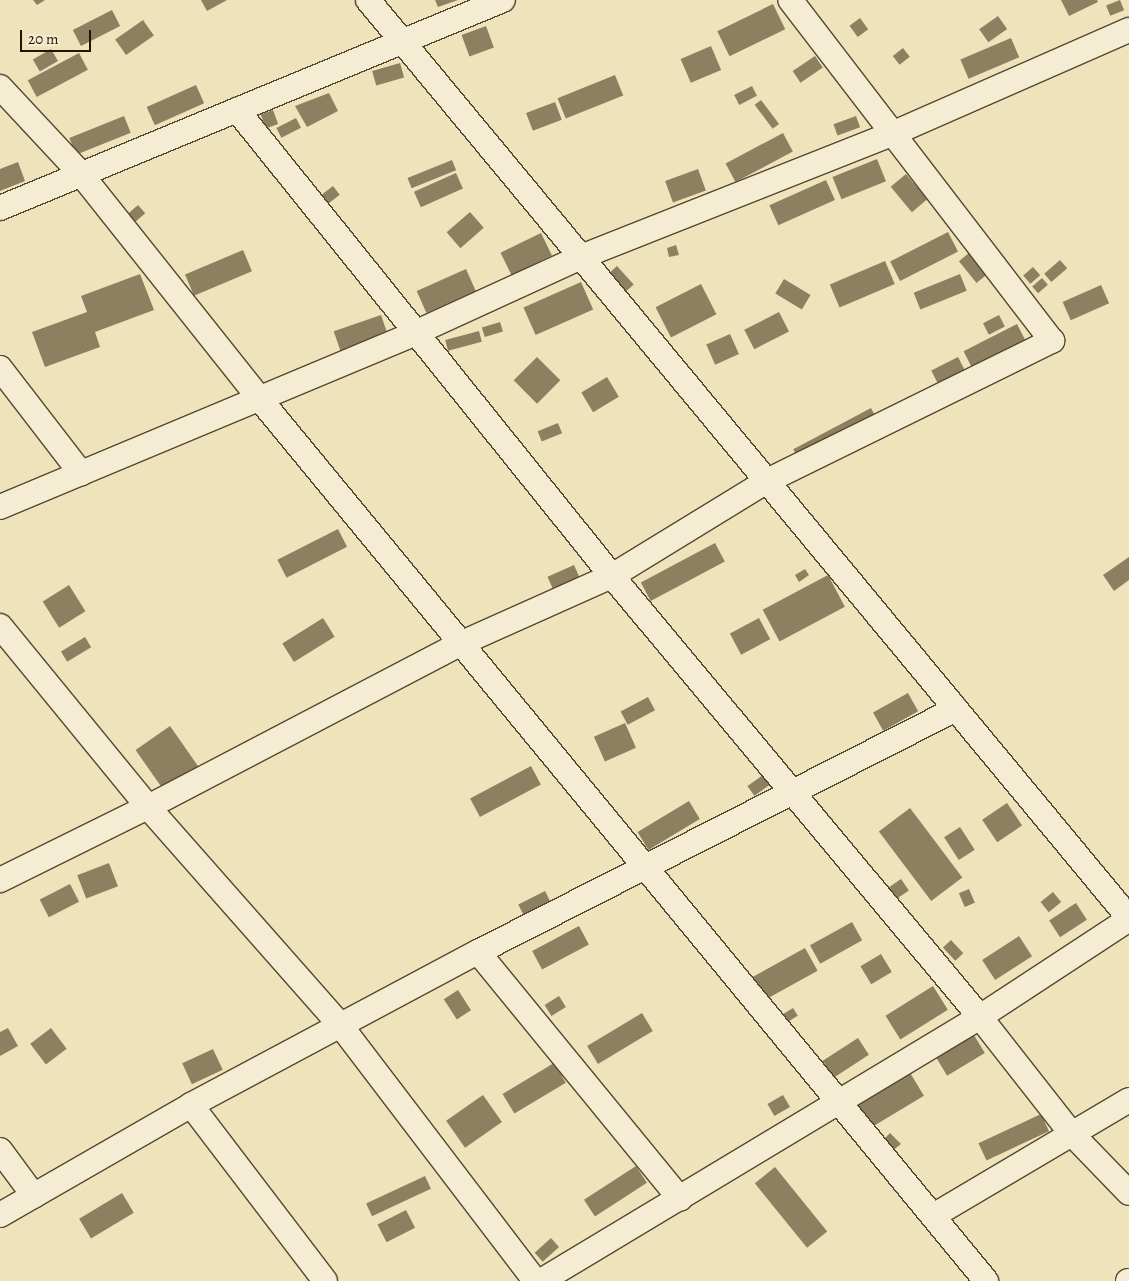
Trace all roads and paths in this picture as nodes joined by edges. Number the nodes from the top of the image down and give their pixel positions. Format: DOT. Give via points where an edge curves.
graph roads {
  1 [pos="368,0"];
  2 [pos="503,0"];
  3 [pos="790,0"];
  4 [pos="1129,30"];
  5 [pos="403,41"];
  6 [pos="0,87"];
  7 [pos="237,110"];
  8 [pos="892,134"];
  9 [pos="81,174"];
  10 [pos="0,208"];
  11 [pos="581,256"];
  12 [pos="415,333"];
  13 [pos="0,368"];
  14 [pos="260,398"];
  15 [pos="81,473"];
  16 [pos="767,481"];
  17 [pos="0,507"];
  18 [pos="612,576"];
  19 [pos="0,626"];
  20 [pos="462,643"];
  21 [pos="956,709"];
  22 [pos="792,792"];
  23 [pos="148,807"];
  24 [pos="645,867"];
  25 [pos="1,879"];
  26 [pos="1129,919"];
  27 [pos="478,952"];
  28 [pos="980,1017"];
  29 [pos="341,1026"];
  30 [pos="1129,1100"];
  31 [pos="838,1103"];
  32 [pos="191,1105"];
  33 [pos="1071,1133"];
  34 [pos="0,1150"];
  35 [pos="1129,1193"];
  36 [pos="34,1196"];
  37 [pos="680,1199"];
  38 [pos="0,1215"];
  39 [pos="933,1216"];
  40 [pos="324,1281"];
  41 [pos="535,1281"];
  42 [pos="541,1281"];
  43 [pos="986,1281"];
  1 -- 5 [label="street"];
  2 -- 5 [label="street"];
  3 -- 8 [label="street"];
  4 -- 8 [label="street"];
  5 -- 7 [label="street"];
  5 -- 11 [label="street"];
  6 -- 9 [label="street"];
  7 -- 9 [label="street"];
  7 -- 12 [label="street"];
  8 -- 11 [label="street"];
  8 -- 16 [label="street" via="1052,341"];
  9 -- 10 [label="street"];
  9 -- 14 [label="street"];
  11 -- 12 [label="street"];
  11 -- 16 [label="street"];
  12 -- 14 [label="street"];
  12 -- 18 [label="street"];
  13 -- 15 [label="street"];
  14 -- 15 [label="street"];
  14 -- 20 [label="street"];
  15 -- 17 [label="street"];
  16 -- 18 [label="street"];
  16 -- 21 [label="street"];
  18 -- 20 [label="street"];
  18 -- 22 [label="street"];
  19 -- 23 [label="street"];
  20 -- 23 [label="street"];
  20 -- 24 [label="street"];
  21 -- 22 [label="street"];
  21 -- 26 [label="street"];
  22 -- 24 [label="street"];
  22 -- 28 [label="street"];
  23 -- 25 [label="street"];
  23 -- 29 [label="street"];
  24 -- 27 [label="street"];
  24 -- 31 [label="street"];
  26 -- 28 [label="street"];
  27 -- 29 [label="street"];
  27 -- 37 [label="street"];
  28 -- 31 [label="street"];
  28 -- 33 [label="street"];
  29 -- 32 [label="street"];
  29 -- 41 [label="street"];
  30 -- 33 [label="street"];
  31 -- 37 [label="street"];
  31 -- 39 [label="street"];
  32 -- 36 [label="street"];
  32 -- 40 [label="street"];
  33 -- 35 [label="street"];
  33 -- 39 [label="street"];
  34 -- 36 [label="street"];
  36 -- 38 [label="street"];
  37 -- 42 [label="street"];
  39 -- 43 [label="street"];
}
